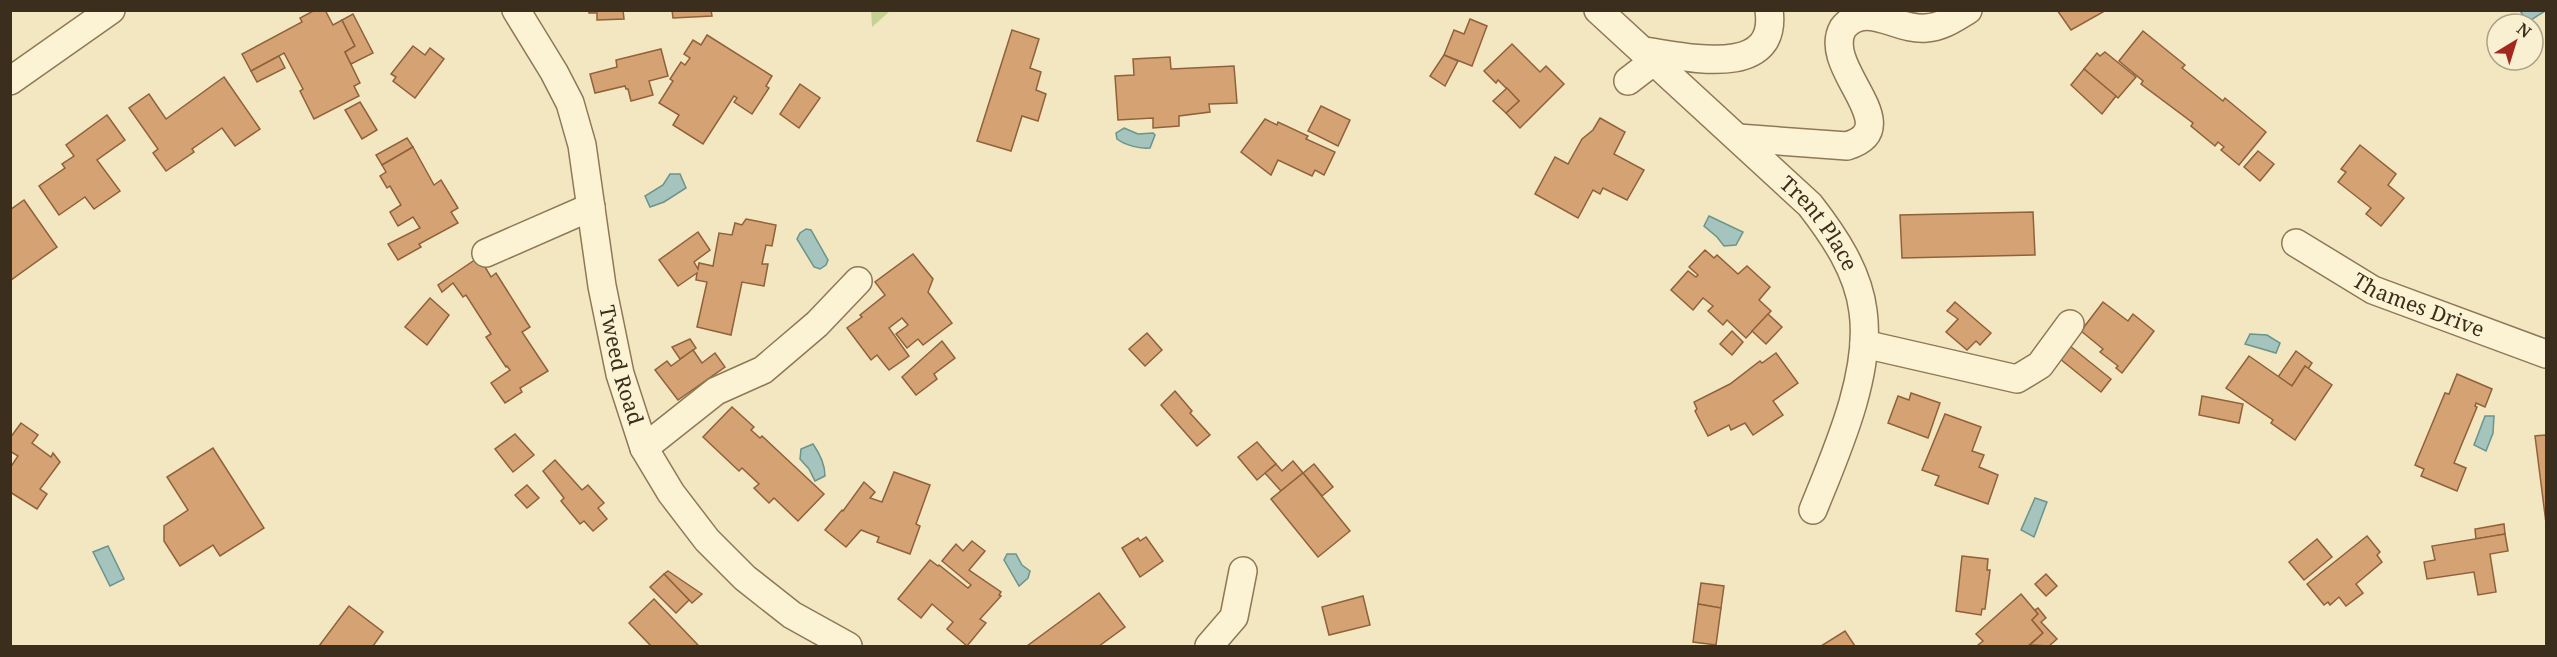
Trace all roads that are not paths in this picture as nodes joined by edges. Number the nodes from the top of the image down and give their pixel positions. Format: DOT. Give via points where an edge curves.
graph roads {
  1 [pos="111,10"];
  2 [pos="516,10"];
  3 [pos="1598,10"];
  4 [pos="1769,10"];
  5 [pos="1968,10"];
  6 [pos="1649,56"];
  7 [pos="10,81"];
  8 [pos="1628,81"];
  9 [pos="1738,138"];
  10 [pos="591,207"];
  11 [pos="2296,243"];
  12 [pos="486,253"];
  13 [pos="858,281"];
  14 [pos="2070,324"];
  15 [pos="1864,344"];
  16 [pos="2547,354"];
  17 [pos="644,448"];
  18 [pos="1813,510"];
  19 [pos="1243,571"];
  20 [pos="848,646"];
  21 [pos="1209,646"];
  1 -- 7 [label="street"];
  2 -- 10 [label="street, Tweed Road" via="570,104 582,145"];
  3 -- 6 [label="street, Trent Place"];
  4 -- 6 [label="street" via="1768,36 1753,51 1737,58 1718,61"];
  5 -- 9 [label="street" via="1947,23 1924,29 1865,11 1842,30 1840,48 1849,77 1871,120 1869,132 1861,142 1847,146"];
  6 -- 8 [label="street"];
  6 -- 9 [label="street, Trent Place"];
  9 -- 15 [label="street, Trent Place" via="1810,205 1834,236 1858,289"];
  10 -- 12 [label="street"];
  10 -- 17 [label="street, Tweed Road" via="620,374"];
  11 -- 16 [label="street, Thames Drive" via="2373,290"];
  13 -- 17 [label="street" via="818,324 763,370 716,391"];
  14 -- 15 [label="street" via="2040,365 2018,380"];
  15 -- 18 [label="street, Trent Place" via="1846,420"];
  17 -- 20 [label="street, Tweed Road" via="671,493 707,540 745,578 792,615"];
  19 -- 21 [label="street" via="1234,617"];
}
